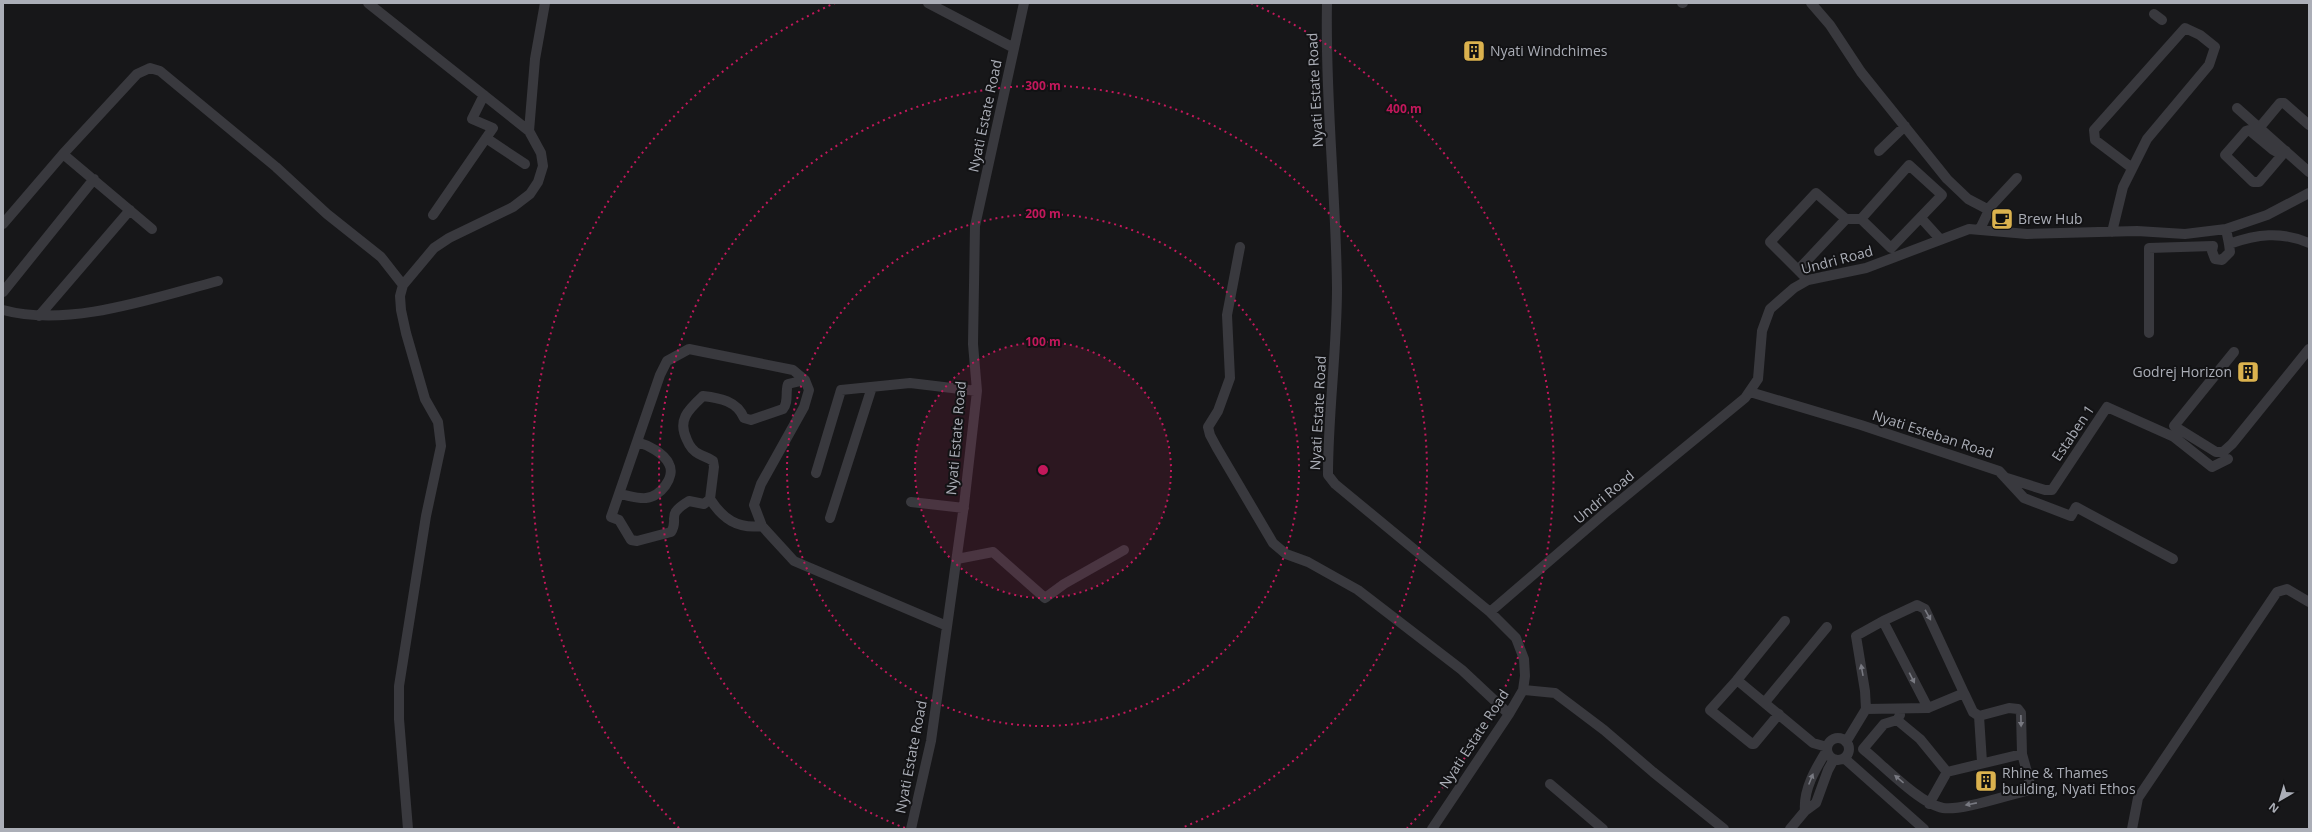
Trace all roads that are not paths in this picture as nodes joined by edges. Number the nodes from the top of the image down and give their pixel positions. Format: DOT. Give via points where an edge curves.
graph roads {
  1 [pos="368,3"];
  2 [pos="545,3"];
  3 [pos="928,3"];
  4 [pos="1024,3"];
  5 [pos="1326,3"];
  6 [pos="1811,3"];
  7 [pos="1014,48"];
  8 [pos="484,95"];
  9 [pos="2237,108"];
  10 [pos="2309,125"];
  11 [pos="1905,126"];
  12 [pos="2260,127"];
  13 [pos="529,131"];
  14 [pos="486,138"];
  15 [pos="1879,151"];
  16 [pos="2284,153"];
  17 [pos="64,154"];
  18 [pos="525,164"];
  19 [pos="2307,166"];
  20 [pos="2132,168"];
  21 [pos="2017,178"];
  22 [pos="94,179"];
  23 [pos="2309,193"];
  24 [pos="130,210"];
  25 [pos="1989,210"];
  26 [pos="432,215"];
  27 [pos="1920,218"];
  28 [pos="1846,219"];
  29 [pos="1861,219"];
  30 [pos="3,224"];
  31 [pos="152,229"];
  32 [pos="1980,229"];
  33 [pos="2226,229"];
  34 [pos="2210,230"];
  35 [pos="2112,232"];
  36 [pos="1940,239"];
  37 [pos="2309,243"];
  38 [pos="2229,244"];
  39 [pos="2213,246"];
  40 [pos="1240,247"];
  41 [pos="1799,269"];
  42 [pos="1808,280"];
  43 [pos="218,281"];
  44 [pos="402,285"];
  45 [pos="3,292"];
  46 [pos="3,310"];
  47 [pos="39,316"];
  48 [pos="2149,333"];
  49 [pos="2309,349"];
  50 [pos="2234,352"];
  51 [pos="805,380"];
  52 [pos="872,387"];
  53 [pos="977,391"];
  54 [pos="1750,392"];
  55 [pos="637,442"];
  56 [pos="2228,459"];
  57 [pos="816,473"];
  58 [pos="2005,478"];
  59 [pos="619,494"];
  60 [pos="710,499"];
  61 [pos="911,502"];
  62 [pos="964,508"];
  63 [pos="830,518"];
  64 [pos="762,526"];
  65 [pos="1124,550"];
  66 [pos="957,559"];
  67 [pos="2173,559"];
  68 [pos="2309,602"];
  69 [pos="1490,612"];
  70 [pos="1785,621"];
  71 [pos="1883,621"];
  72 [pos="947,626"];
  73 [pos="1827,627"];
  74 [pos="1737,680"];
  75 [pos="1523,690"];
  76 [pos="1964,693"];
  77 [pos="1765,702"];
  78 [pos="1928,708"];
  79 [pos="1866,709"];
  80 [pos="1905,709"];
  81 [pos="1509,714"];
  82 [pos="1779,714"];
  83 [pos="1979,716"];
  84 [pos="1897,720"];
  85 [pos="1846,742"];
  86 [pos="1827,748"];
  87 [pos="2022,754"];
  88 [pos="1839,758"];
  89 [pos="1982,762"];
  90 [pos="1947,772"];
  91 [pos="1550,784"];
  92 [pos="1929,804"];
  93 [pos="1806,811"];
  94 [pos="408,829"];
  95 [pos="911,829"];
  96 [pos="1432,829"];
  97 [pos="1603,829"];
  98 [pos="1724,829"];
  99 [pos="1790,829"];
  100 [pos="1924,829"];
  101 [pos="2132,829"];
  1 -- 8 [label="street"];
  2 -- 13 [label="street" via="535,59"];
  3 -- 7 [label="street"];
  4 -- 7 [label="street, Nyati Estate Road"];
  5 -- 69 [label="street, Nyati Estate Road" via="1327,95 1337,287 1328,476"];
  6 -- 11 [label="street" via="1832,28 1861,72"];
  7 -- 53 [label="street, Nyati Estate Road" via="975,226 973,344"];
  8 -- 13 [label="street"];
  8 -- 14 [label="street" via="472,119 493,128"];
  9 -- 12 [label="street"];
  10 -- 12 [label="street" via="2284,103 2280,103"];
  11 -- 15 [label="street"];
  11 -- 25 [label="street" via="1947,179 1968,199"];
  12 -- 16 [label="street"];
  13 -- 44 [label="street" via="541,153 543,166 538,182 530,194 512,207 448,238 434,248"];
  14 -- 18 [label="street"];
  14 -- 26 [label="street"];
  16 -- 16 [label="street" via="2273,150 2246,130 2225,154 2253,182 2259,182"];
  16 -- 19 [label="street"];
  17 -- 22 [label="street"];
  17 -- 30 [label="street"];
  17 -- 44 [label="street" via="137,74 150,68 160,71 381,257"];
  20 -- 20 [label="street" via="2148,139 2209,65 2215,47 2200,35 2185,28 2094,130 2095,140"];
  20 -- 35 [label="street" via="2118,201"];
  21 -- 25 [label="street"];
  22 -- 24 [label="street"];
  22 -- 45 [label="street"];
  23 -- 33 [label="street, Undri Road" via="2267,215"];
  24 -- 31 [label="street"];
  24 -- 47 [label="street"];
  25 -- 32 [label="street"];
  27 -- 29 [label="street" via="1892,248"];
  27 -- 29 [label="street" via="1942,195 1909,165"];
  27 -- 36 [label="street"];
  28 -- 29 [label="street"];
  28 -- 41 [label="street"];
  28 -- 41 [label="street" via="1816,193 1770,242"];
  32 -- 35 [label="street, Undri Road" via="2027,234"];
  32 -- 36 [label="street, Undri Road" via="1969,229"];
  33 -- 34 [label="street, Undri Road"];
  33 -- 38 [label="street"];
  34 -- 35 [label="street, Undri Road" via="2185,234"];
  34 -- 39 [label="street"];
  36 -- 42 [label="street, Undri Road" via="1866,268"];
  37 -- 38 [label="street" via="2281,234 2247,238"];
  38 -- 39 [label="street" via="2230,252 2222,260 2215,259"];
  39 -- 48 [label="street" via="2150,248"];
  40 -- 81 [label="street" via="1227,315 1230,378 1218,411 1208,426 1217,448 1273,543 1286,554 1308,562 1358,590 1462,670"];
  41 -- 42 [label="street"];
  42 -- 54 [label="street, Undri Road" via="1794,288 1770,309 1762,331 1758,379"];
  43 -- 47 [label="street" via="124,306 59,316"];
  44 -- 94 [label="street" via="401,310 406,333 425,399 438,422 441,446 426,516 399,686 399,719"];
  46 -- 47 [label="street"];
  49 -- 50 [label="street" via="2232,444 2223,452 2216,452 2174,426"];
  51 -- 55 [label="street" via="793,370 689,348 667,361"];
  51 -- 60 [label="street" via="788,384 787,403 783,409 751,420 744,418 734,402 703,396 693,407 684,419 682,428 690,447 713,461"];
  51 -- 64 [label="street" via="809,390 804,407 761,484 754,505"];
  52 -- 53 [label="street" via="910,383"];
  52 -- 57 [label="street" via="841,390"];
  52 -- 63 [label="street"];
  53 -- 62 [label="street, Nyati Estate Road"];
  54 -- 58 [label="street, Nyati Esteban Road" via="1999,471"];
  54 -- 69 [label="street, Undri Road"];
  55 -- 59 [label="street"];
  55 -- 59 [label="street" via="665,459 670,465 671,473 657,494 647,498"];
  56 -- 58 [label="street, Estaben 1" via="2212,467 2174,437 2107,407 2052,490"];
  58 -- 67 [label="street, Nyati Esteban Road" via="2024,498 2071,516 2076,507"];
  59 -- 60 [label="street" via="611,517 619,520 631,540 637,541 671,532 672,518 676,511 689,501 704,504"];
  60 -- 64 [label="street" via="718,512 730,522 741,526"];
  61 -- 62 [label="street"];
  62 -- 66 [label="street, Nyati Estate Road"];
  64 -- 72 [label="street" via="794,561"];
  65 -- 66 [label="street" via="1064,584 1045,598 993,552"];
  66 -- 72 [label="street, Nyati Estate Road"];
  68 -- 101 [label="street" via="2287,589 2277,592 2138,798"];
  69 -- 75 [label="street, Nyati Estate Road" via="1516,638 1524,659"];
  70 -- 74 [label="street"];
  71 -- 76 [label="street, one-way" via="1917,605 1925,609"];
  71 -- 78 [label="street, one-way"];
  79 -- 71 [label="street, one-way" via="1856,636"];
  72 -- 95 [label="street, Nyati Estate Road" via="931,741"];
  73 -- 77 [label="street"];
  74 -- 77 [label="street"];
  74 -- 82 [label="street" via="1710,710 1752,744"];
  75 -- 81 [label="street, Nyati Estate Road"];
  75 -- 98 [label="street" via="1555,693"];
  76 -- 78 [label="street"];
  76 -- 83 [label="street" via="1973,712"];
  77 -- 82 [label="street"];
  78 -- 80 [label="street"];
  79 -- 80 [label="street"];
  79 -- 85 [label="street"];
  80 -- 84 [label="street"];
  81 -- 96 [label="street, Nyati Estate Road"];
  82 -- 86 [label="street" via="1813,743"];
  83 -- 87 [label="street, one-way" via="2009,708 2018,709 2021,713"];
  83 -- 89 [label="street"];
  84 -- 90 [label="street" via="1920,738"];
  92 -- 84 [label="street, one-way" via="1863,749 1884,724"];
  85 -- 86 [label="street" via="1841,738 1834,739"];
  85 -- 88 [label="street" via="1849,749"];
  86 -- 88 [label="street"];
  93 -- 86 [label="street, one-way" via="1804,798 1816,767"];
  87 -- 89 [label="street"];
  87 -- 92 [label="street, one-way" via="2030,790 1950,808"];
  88 -- 93 [label="street" via="1828,770 1816,803"];
  88 -- 100 [label="street"];
  89 -- 90 [label="street"];
  90 -- 92 [label="street"];
  91 -- 97 [label="street"];
  93 -- 99 [label="street"];
}
